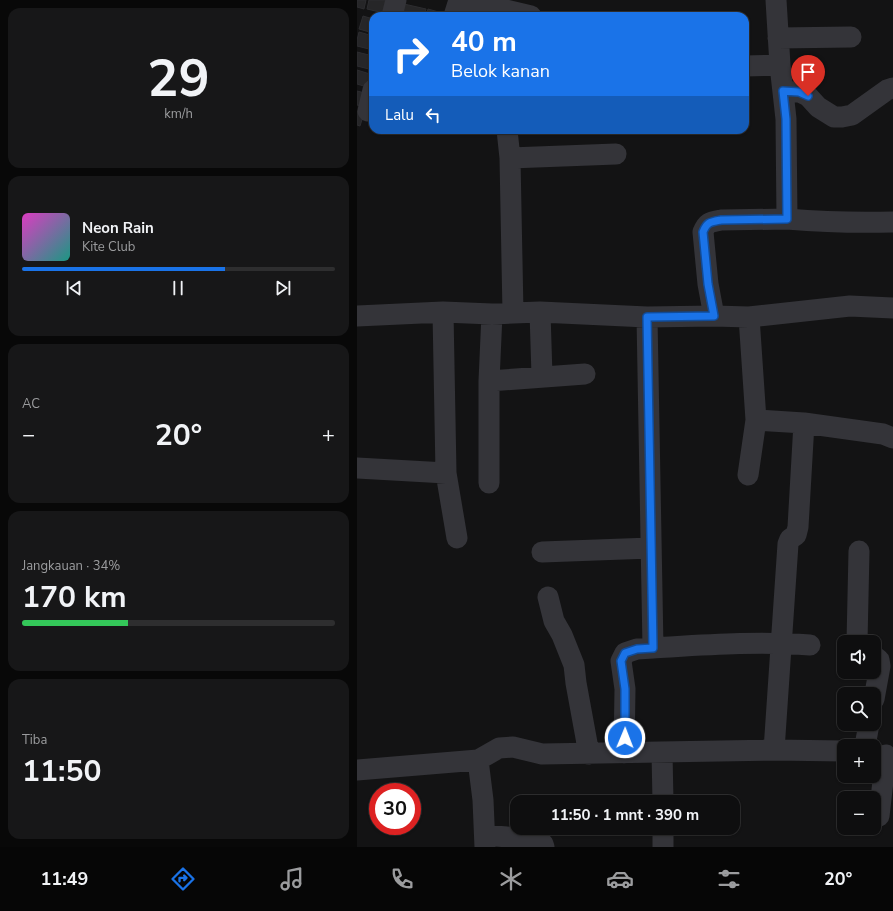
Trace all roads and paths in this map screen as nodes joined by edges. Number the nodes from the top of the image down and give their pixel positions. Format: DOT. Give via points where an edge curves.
graph roads {
  1 [pos="396,0"];
  2 [pos="459,0"];
  3 [pos="464,0"];
  4 [pos="776,0"];
  5 [pos="393,12"];
  6 [pos="456,12"];
  7 [pos="528,12"];
  8 [pos="851,37"];
  9 [pos="779,38"];
  10 [pos="780,65"];
  11 [pos="749,66"];
  12 [pos="893,88"];
  13 [pos="783,91"];
  14 [pos="369,107"];
  15 [pos="368,111"];
  16 [pos="507,134"];
  17 [pos="616,154"];
  18 [pos="510,158"];
  19 [pos="787,219"];
  20 [pos="893,222"];
  21 [pos="893,308"];
  22 [pos="443,312"];
  23 [pos="513,312"];
  24 [pos="541,312"];
  25 [pos="491,314"];
  26 [pos="357,316"];
  27 [pos="714,316"];
  28 [pos="647,317"];
  29 [pos="749,317"];
  30 [pos="585,374"];
  31 [pos="541,376"];
  32 [pos="489,381"];
  33 [pos="756,420"];
  34 [pos="804,423"];
  35 [pos="893,438"];
  36 [pos="357,468"];
  37 [pos="446,473"];
  38 [pos="748,475"];
  39 [pos="489,483"];
  40 [pos="457,538"];
  41 [pos="651,548"];
  42 [pos="859,550"];
  43 [pos="542,552"];
  44 [pos="548,597"];
  45 [pos="857,635"];
  46 [pos="781,643"];
  47 [pos="810,645"];
  48 [pos="653,648"];
  49 [pos="774,750"];
  50 [pos="837,751"];
  51 [pos="662,752"];
  52 [pos="624,753"];
  53 [pos="589,754"];
  54 [pos="884,754"];
  55 [pos="478,760"];
  56 [pos="357,770"];
  57 [pos="881,791"];
  58 [pos="663,795"];
  59 [pos="663,835"];
  60 [pos="485,841"];
  61 [pos="545,847"];
  62 [pos="663,847"];
  1 -- 5 [label="street"];
  2 -- 6 [label="street"];
  3 -- 7 [label="street"];
  4 -- 9 [label="street"];
  8 -- 9 [label="street"];
  9 -- 10 [label="street"];
  10 -- 11 [label="street"];
  10 -- 13 [label="street"];
  12 -- 13 [label="street" via="852,115 842,117 834,117 818,108 808,96 799,92"];
  13 -- 19 [label="street" via="786,119"];
  14 -- 15 [label="street"];
  16 -- 18 [label="street"];
  17 -- 18 [label="street"];
  18 -- 23 [label="street"];
  19 -- 20 [label="street" via="818,222"];
  19 -- 27 [label="street" via="721,220 706,225 703,232"];
  21 -- 29 [label="street" via="849,306"];
  22 -- 25 [label="street"];
  22 -- 26 [label="street"];
  22 -- 37 [label="street"];
  23 -- 24 [label="street"];
  23 -- 25 [label="street"];
  24 -- 28 [label="street"];
  24 -- 31 [label="street"];
  25 -- 32 [label="street"];
  27 -- 28 [label="street"];
  27 -- 29 [label="street"];
  28 -- 41 [label="street"];
  29 -- 33 [label="street"];
  30 -- 31 [label="street"];
  31 -- 32 [label="street"];
  32 -- 39 [label="street"];
  33 -- 34 [label="street"];
  33 -- 38 [label="street"];
  34 -- 35 [label="street" via="872,432"];
  34 -- 46 [label="street" via="798,527 796,535 787,544"];
  36 -- 37 [label="street"];
  37 -- 40 [label="street"];
  41 -- 43 [label="street"];
  41 -- 48 [label="street"];
  42 -- 45 [label="street"];
  44 -- 53 [label="street" via="555,621 574,665"];
  46 -- 47 [label="street"];
  46 -- 48 [label="street"];
  46 -- 49 [label="street"];
  48 -- 52 [label="street" via="625,653 621,661 625,689"];
  49 -- 50 [label="street"];
  49 -- 51 [label="street"];
  51 -- 52 [label="street"];
  51 -- 58 [label="street"];
  52 -- 53 [label="street"];
  53 -- 55 [label="street" via="542,754 513,747 499,748"];
  54 -- 57 [label="street"];
  55 -- 56 [label="street"];
  55 -- 60 [label="street"];
  59 -- 62 [label="street"];
  60 -- 61 [label="street" via="530,839"];
}
